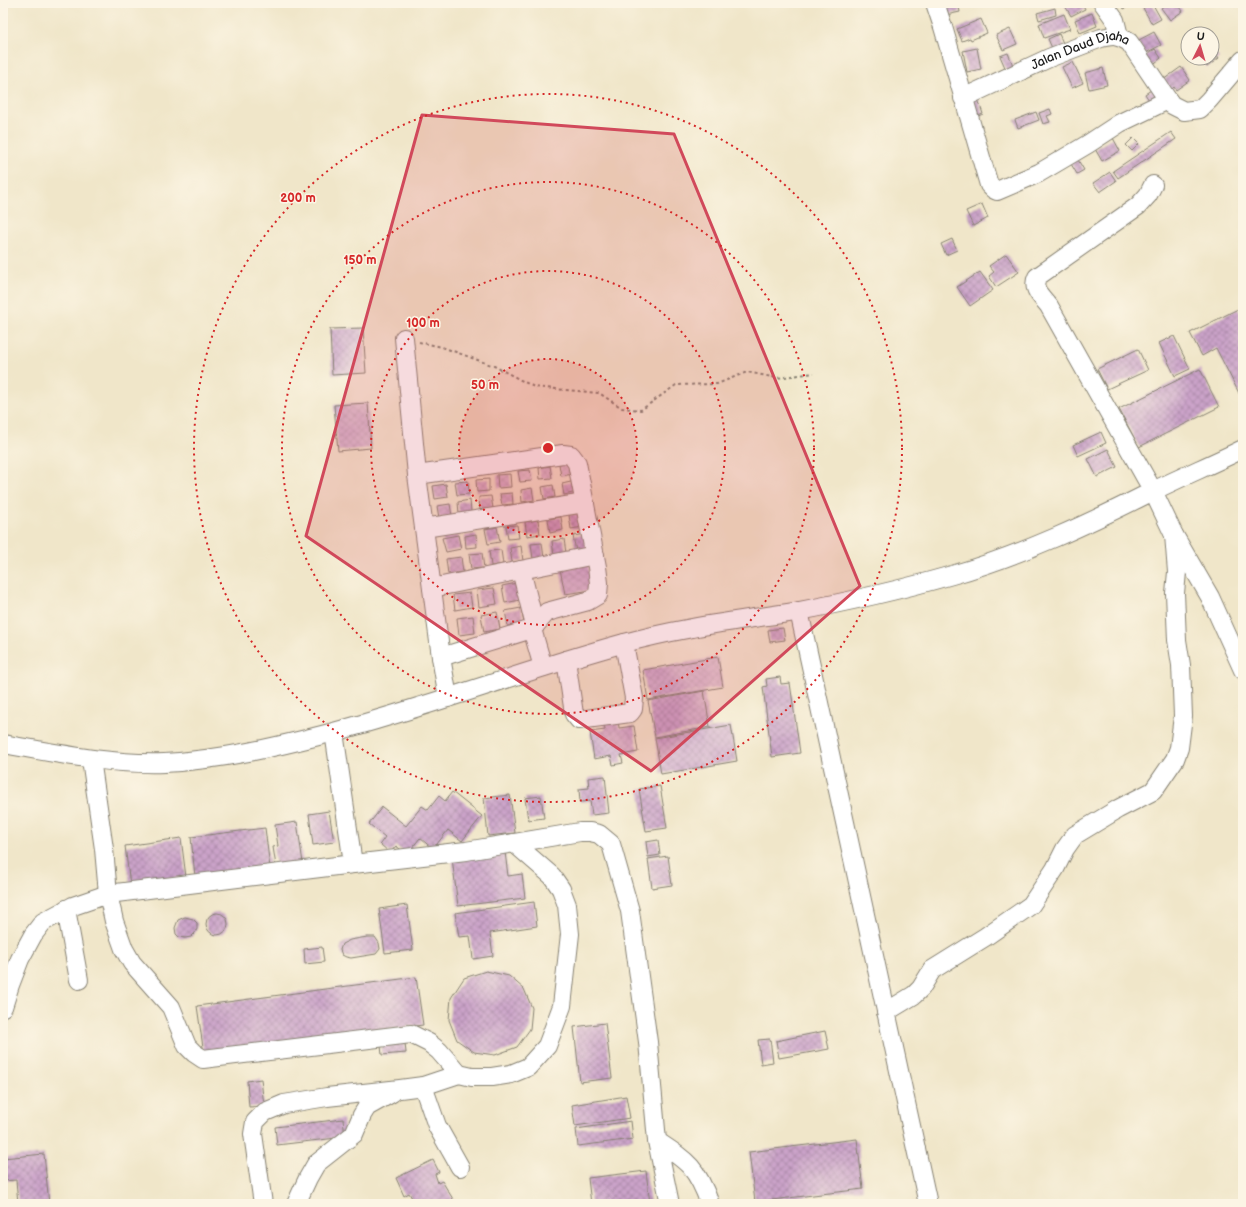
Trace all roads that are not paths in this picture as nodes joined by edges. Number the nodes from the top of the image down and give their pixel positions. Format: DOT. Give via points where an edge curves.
graph roads {
  1 [pos="935,3"];
  2 [pos="1103,3"];
  3 [pos="1119,36"];
  4 [pos="1243,60"];
  5 [pos="963,98"];
  6 [pos="1168,100"];
  7 [pos="1153,185"];
  8 [pos="404,338"];
  9 [pos="1243,449"];
  10 [pos="417,475"];
  11 [pos="1153,491"];
  12 [pos="585,503"];
  13 [pos="424,528"];
  14 [pos="1174,534"];
  15 [pos="595,555"];
  16 [pos="521,570"];
  17 [pos="432,588"];
  18 [pos="798,611"];
  19 [pos="533,628"];
  20 [pos="624,643"];
  21 [pos="440,657"];
  22 [pos="566,660"];
  23 [pos="543,667"];
  24 [pos="1243,670"];
  25 [pos="448,698"];
  26 [pos="334,732"];
  27 [pos="3,744"];
  28 [pos="91,759"];
  29 [pos="514,843"];
  30 [pos="353,864"];
  31 [pos="108,894"];
  32 [pos="66,909"];
  33 [pos="79,980"];
  34 [pos="3,1007"];
  35 [pos="886,1012"];
  36 [pos="458,1074"];
  37 [pos="423,1086"];
  38 [pos="400,1089"];
  39 [pos="658,1141"];
  40 [pos="460,1167"];
  41 [pos="263,1204"];
  42 [pos="296,1204"];
  43 [pos="670,1204"];
  44 [pos="710,1204"];
  45 [pos="928,1204"];
  1 -- 5 [label="street"];
  2 -- 3 [label="street" via="1115,20"];
  3 -- 5 [label="street, Jalan Daud Djaha" via="1101,38 1049,58"];
  3 -- 6 [label="street, Jalan Daud Djaha" via="1129,42"];
  4 -- 6 [label="street, Jalan Daud Djaha" via="1200,109 1184,111"];
  5 -- 6 [label="street" via="989,185 997,191 1038,173 1120,122"];
  7 -- 11 [label="street" via="1138,206 1034,282"];
  8 -- 10 [label="street"];
  9 -- 11 [label="street"];
  10 -- 12 [label="street" via="570,455 577,463"];
  10 -- 13 [label="street"];
  11 -- 14 [label="street"];
  11 -- 18 [label="street" via="1064,534 990,563 872,596"];
  12 -- 13 [label="street"];
  12 -- 15 [label="street"];
  13 -- 17 [label="street"];
  14 -- 24 [label="street" via="1210,597"];
  14 -- 35 [label="street" via="1177,640 1181,665 1183,716 1175,759 1153,790 1075,835 1031,906 932,970 914,995"];
  15 -- 16 [label="street"];
  15 -- 19 [label="street" via="598,595 588,601 548,612"];
  16 -- 17 [label="street"];
  16 -- 19 [label="street"];
  17 -- 21 [label="street"];
  18 -- 20 [label="street" via="670,632"];
  18 -- 35 [label="street"];
  19 -- 21 [label="street"];
  19 -- 23 [label="street"];
  20 -- 22 [label="street"];
  20 -- 22 [label="street" via="634,698 633,709 630,712 579,720 574,714"];
  21 -- 25 [label="street"];
  22 -- 23 [label="street"];
  23 -- 25 [label="street"];
  25 -- 26 [label="street"];
  26 -- 28 [label="street" via="282,746 195,760 162,763"];
  26 -- 30 [label="street"];
  27 -- 28 [label="street"];
  28 -- 31 [label="street"];
  29 -- 30 [label="street"];
  29 -- 36 [label="street" via="552,876 561,889 567,905 570,934 562,1006 548,1046 528,1067 511,1074 492,1077"];
  29 -- 39 [label="street" via="590,832 599,834 611,844 630,911 648,1042"];
  30 -- 31 [label="street"];
  31 -- 32 [label="street"];
  31 -- 36 [label="street" via="114,921 132,963 171,1007 187,1046 203,1059 411,1034 434,1047"];
  32 -- 33 [label="street"];
  32 -- 34 [label="street" via="43,922 33,935 20,959"];
  35 -- 45 [label="street"];
  36 -- 37 [label="street"];
  37 -- 38 [label="street"];
  37 -- 40 [label="street" via="437,1126"];
  38 -- 41 [label="street" via="305,1100 284,1104 265,1112 255,1122 253,1134"];
  38 -- 42 [label="street" via="367,1107 354,1134 316,1164"];
  39 -- 43 [label="street"];
  39 -- 44 [label="street" via="694,1168 704,1185"];
}
